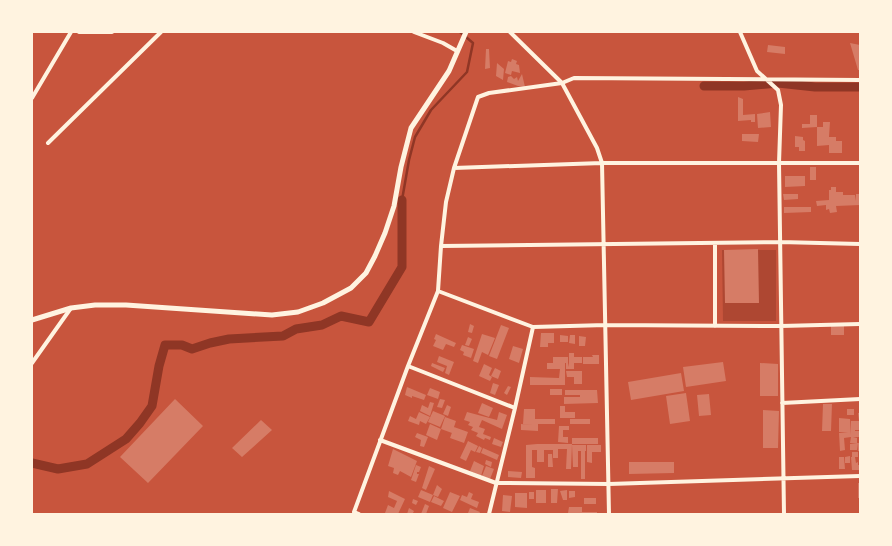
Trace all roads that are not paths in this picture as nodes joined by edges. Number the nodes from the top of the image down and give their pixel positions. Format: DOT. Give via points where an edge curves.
graph roads {
  1 [pos="71,32"];
  2 [pos="79,32"];
  3 [pos="112,32"];
  4 [pos="161,32"];
  5 [pos="414,32"];
  6 [pos="466,32"];
  7 [pos="510,32"];
  8 [pos="740,32"];
  9 [pos="457,51"];
  10 [pos="766,79"];
  11 [pos="860,80"];
  12 [pos="562,83"];
  13 [pos="32,98"];
  14 [pos="48,143"];
  15 [pos="860,162"];
  16 [pos="779,163"];
  17 [pos="602,164"];
  18 [pos="454,168"];
  19 [pos="780,242"];
  20 [pos="715,243"];
  21 [pos="860,244"];
  22 [pos="604,245"];
  23 [pos="441,246"];
  24 [pos="438,290"];
  25 [pos="71,308"];
  26 [pos="32,320"];
  27 [pos="860,324"];
  28 [pos="606,325"];
  29 [pos="716,326"];
  30 [pos="781,326"];
  31 [pos="533,327"];
  32 [pos="32,363"];
  33 [pos="408,366"];
  34 [pos="860,399"];
  35 [pos="782,403"];
  36 [pos="515,408"];
  37 [pos="380,440"];
  38 [pos="860,476"];
  39 [pos="783,480"];
  40 [pos="496,483"];
  41 [pos="609,484"];
  42 [pos="359,514"];
  43 [pos="489,514"];
  44 [pos="609,514"];
  45 [pos="784,514"];
  1 -- 13 [label="street"];
  2 -- 3 [label="street"];
  4 -- 14 [label="street"];
  5 -- 9 [label="street"];
  6 -- 9 [label="street"];
  7 -- 12 [label="street"];
  8 -- 10 [label="street" via="757,71"];
  9 -- 25 [label="street" via="449,71 410,128 394,206 385,233 366,273 351,288 323,303 298,312 272,315 126,304"];
  10 -- 11 [label="street"];
  10 -- 12 [label="street" via="574,78"];
  10 -- 16 [label="street" via="778,90 781,105"];
  12 -- 17 [label="street" via="597,148"];
  12 -- 18 [label="street" via="489,93 478,97"];
  15 -- 16 [label="street"];
  16 -- 17 [label="street"];
  16 -- 19 [label="street"];
  17 -- 18 [label="street"];
  17 -- 22 [label="street"];
  18 -- 23 [label="street" via="446,202"];
  19 -- 20 [label="street"];
  19 -- 21 [label="street"];
  19 -- 30 [label="street"];
  20 -- 22 [label="street"];
  20 -- 29 [label="street"];
  22 -- 23 [label="street"];
  22 -- 28 [label="street"];
  23 -- 24 [label="street"];
  24 -- 31 [label="street"];
  24 -- 33 [label="street"];
  25 -- 26 [label="street"];
  25 -- 32 [label="street"];
  27 -- 30 [label="street"];
  28 -- 29 [label="street"];
  28 -- 31 [label="street"];
  28 -- 41 [label="street"];
  29 -- 30 [label="street"];
  30 -- 35 [label="street"];
  31 -- 36 [label="street"];
  33 -- 36 [label="street"];
  33 -- 37 [label="street"];
  34 -- 35 [label="street"];
  35 -- 39 [label="street"];
  36 -- 40 [label="street"];
  37 -- 40 [label="street"];
  37 -- 42 [label="street" via="354,512"];
  38 -- 39 [label="street"];
  39 -- 41 [label="street"];
  39 -- 45 [label="street"];
  40 -- 41 [label="street"];
  40 -- 43 [label="street"];
  41 -- 44 [label="street"];
}
